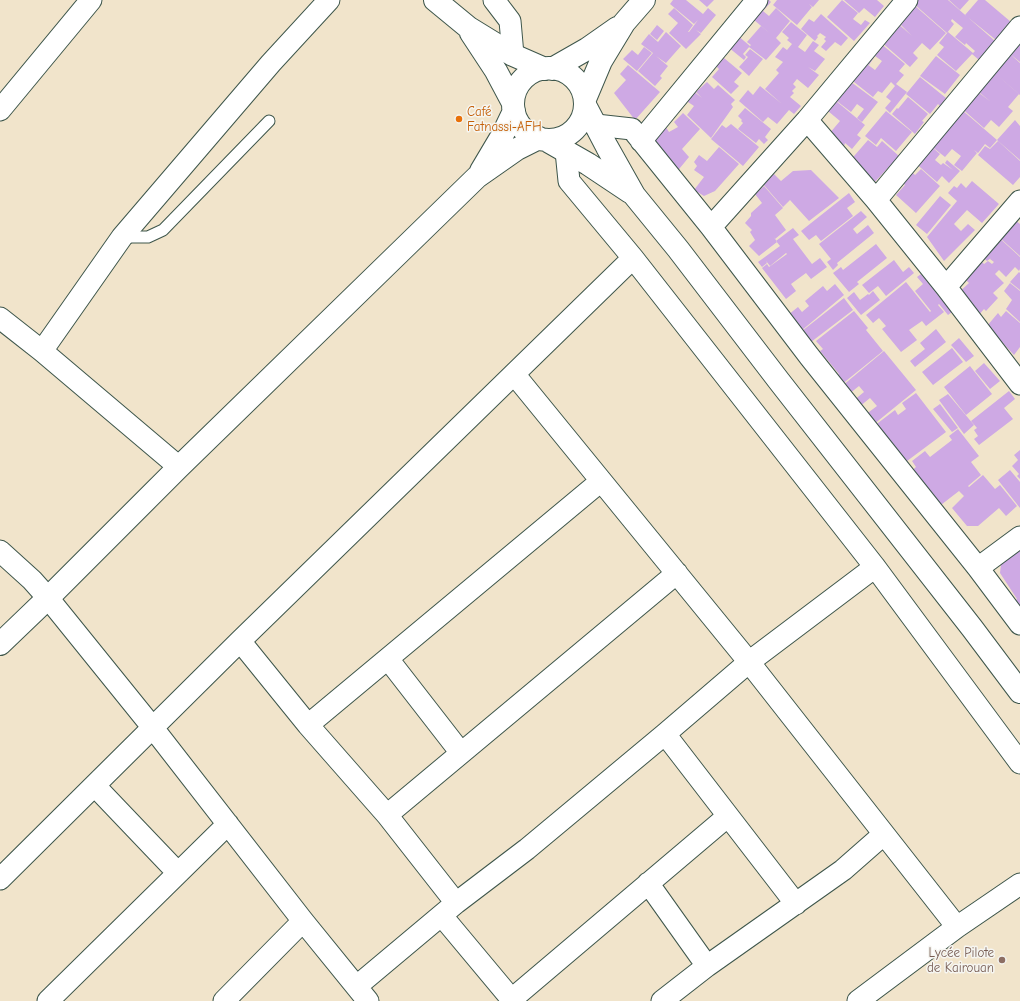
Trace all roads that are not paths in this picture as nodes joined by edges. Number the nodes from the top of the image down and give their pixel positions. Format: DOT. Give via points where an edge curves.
graph roads {
  1 [pos="91,0"];
  2 [pos="329,0"];
  3 [pos="435,0"];
  4 [pos="494,0"];
  5 [pos="644,0"];
  6 [pos="757,0"];
  7 [pos="907,0"];
  8 [pos="624,23"];
  9 [pos="1020,27"];
  10 [pos="469,28"];
  11 [pos="513,55"];
  12 [pos="548,69"];
  13 [pos="585,102"];
  14 [pos="514,107"];
  15 [pos="0,110"];
  16 [pos="807,120"];
  17 [pos="269,121"];
  18 [pos="596,125"];
  19 [pos="542,139"];
  20 [pos="641,141"];
  21 [pos="566,151"];
  22 [pos="477,177"];
  23 [pos="634,195"];
  24 [pos="876,200"];
  25 [pos="1020,201"];
  26 [pos="711,227"];
  27 [pos="122,237"];
  28 [pos="634,258"];
  29 [pos="946,287"];
  30 [pos="0,318"];
  31 [pos="42,351"];
  32 [pos="514,374"];
  33 [pos="1017,374"];
  34 [pos="179,466"];
  35 [pos="601,481"];
  36 [pos="1020,537"];
  37 [pos="0,551"];
  38 [pos="875,567"];
  39 [pos="978,568"];
  40 [pos="677,573"];
  41 [pos="48,598"];
  42 [pos="1020,624"];
  43 [pos="240,640"];
  44 [pos="0,644"];
  45 [pos="388,659"];
  46 [pos="749,662"];
  47 [pos="1020,692"];
  48 [pos="308,725"];
  49 [pos="153,728"];
  50 [pos="665,734"];
  51 [pos="461,753"];
  52 [pos="1020,763"];
  53 [pos="94,786"];
  54 [pos="387,815"];
  55 [pos="728,816"];
  56 [pos="228,824"];
  57 [pos="884,834"];
  58 [pos="178,873"];
  59 [pos="0,879"];
  60 [pos="648,883"];
  61 [pos="1020,884"];
  62 [pos="796,904"];
  63 [pos="449,910"];
  64 [pos="303,921"];
  65 [pos="957,927"];
  66 [pos="707,966"];
  67 [pos="362,994"];
  68 [pos="227,1000"];
  69 [pos="512,1000"];
  70 [pos="48,1001"];
  71 [pos="662,1001"];
  72 [pos="858,1001"];
  1 -- 15 [label="street"];
  2 -- 27 [label="street" via="270,63"];
  3 -- 10 [label="street"];
  4 -- 11 [label="street" via="510,21"];
  5 -- 8 [label="street"];
  6 -- 20 [label="street"];
  7 -- 16 [label="street"];
  8 -- 12 [label="street" via="587,49"];
  8 -- 13 [label="street" via="601,61"];
  9 -- 24 [label="street"];
  10 -- 11 [label="street"];
  10 -- 14 [label="street" via="496,71"];
  11 -- 12 [label="street"];
  12 -- 13 [label="street" via="557,69 578,82 584,92"];
  12 -- 14 [label="street" via="533,72 523,79 516,89"];
  13 -- 18 [label="street"];
  13 -- 19 [label="street" via="583,117 577,128 557,139"];
  14 -- 19 [label="street" via="518,122 525,131"];
  14 -- 22 [label="street" via="503,134"];
  16 -- 24 [label="street"];
  16 -- 26 [label="street"];
  17 -- 27 [label="lane" via="163,230 148,237"];
  18 -- 20 [label="street" via="632,129"];
  18 -- 23 [label="street"];
  19 -- 21 [label="street"];
  19 -- 22 [label="street" via="517,149"];
  20 -- 26 [label="street"];
  21 -- 23 [label="street"];
  21 -- 28 [label="street" via="569,181"];
  22 -- 34 [label="street"];
  23 -- 47 [label="street"];
  24 -- 29 [label="street"];
  25 -- 29 [label="street"];
  26 -- 39 [label="street" via="809,356"];
  27 -- 31 [label="street"];
  28 -- 32 [label="street"];
  28 -- 38 [label="street"];
  29 -- 33 [label="street"];
  30 -- 31 [label="street"];
  31 -- 34 [label="street"];
  32 -- 35 [label="street"];
  32 -- 43 [label="street"];
  34 -- 41 [label="street"];
  35 -- 40 [label="street"];
  35 -- 45 [label="street"];
  36 -- 39 [label="street"];
  37 -- 41 [label="street"];
  38 -- 46 [label="street"];
  38 -- 52 [label="street"];
  39 -- 42 [label="street"];
  40 -- 46 [label="street"];
  40 -- 51 [label="street"];
  41 -- 44 [label="street"];
  41 -- 49 [label="street"];
  43 -- 48 [label="street"];
  43 -- 49 [label="street"];
  45 -- 48 [label="street"];
  45 -- 51 [label="street"];
  46 -- 50 [label="street"];
  46 -- 57 [label="street"];
  48 -- 54 [label="street"];
  49 -- 53 [label="street"];
  49 -- 56 [label="street"];
  50 -- 55 [label="street"];
  50 -- 63 [label="street"];
  51 -- 54 [label="street"];
  53 -- 58 [label="street"];
  53 -- 59 [label="street"];
  54 -- 63 [label="street"];
  55 -- 60 [label="street"];
  55 -- 62 [label="street"];
  56 -- 58 [label="street"];
  56 -- 64 [label="street"];
  57 -- 62 [label="street" via="843,870"];
  57 -- 65 [label="street"];
  58 -- 70 [label="street"];
  60 -- 66 [label="street"];
  60 -- 69 [label="street"];
  61 -- 65 [label="street"];
  62 -- 66 [label="street"];
  63 -- 67 [label="street"];
  63 -- 69 [label="street"];
  64 -- 67 [label="street"];
  64 -- 68 [label="street"];
  65 -- 72 [label="street"];
  66 -- 71 [label="street"];
}
